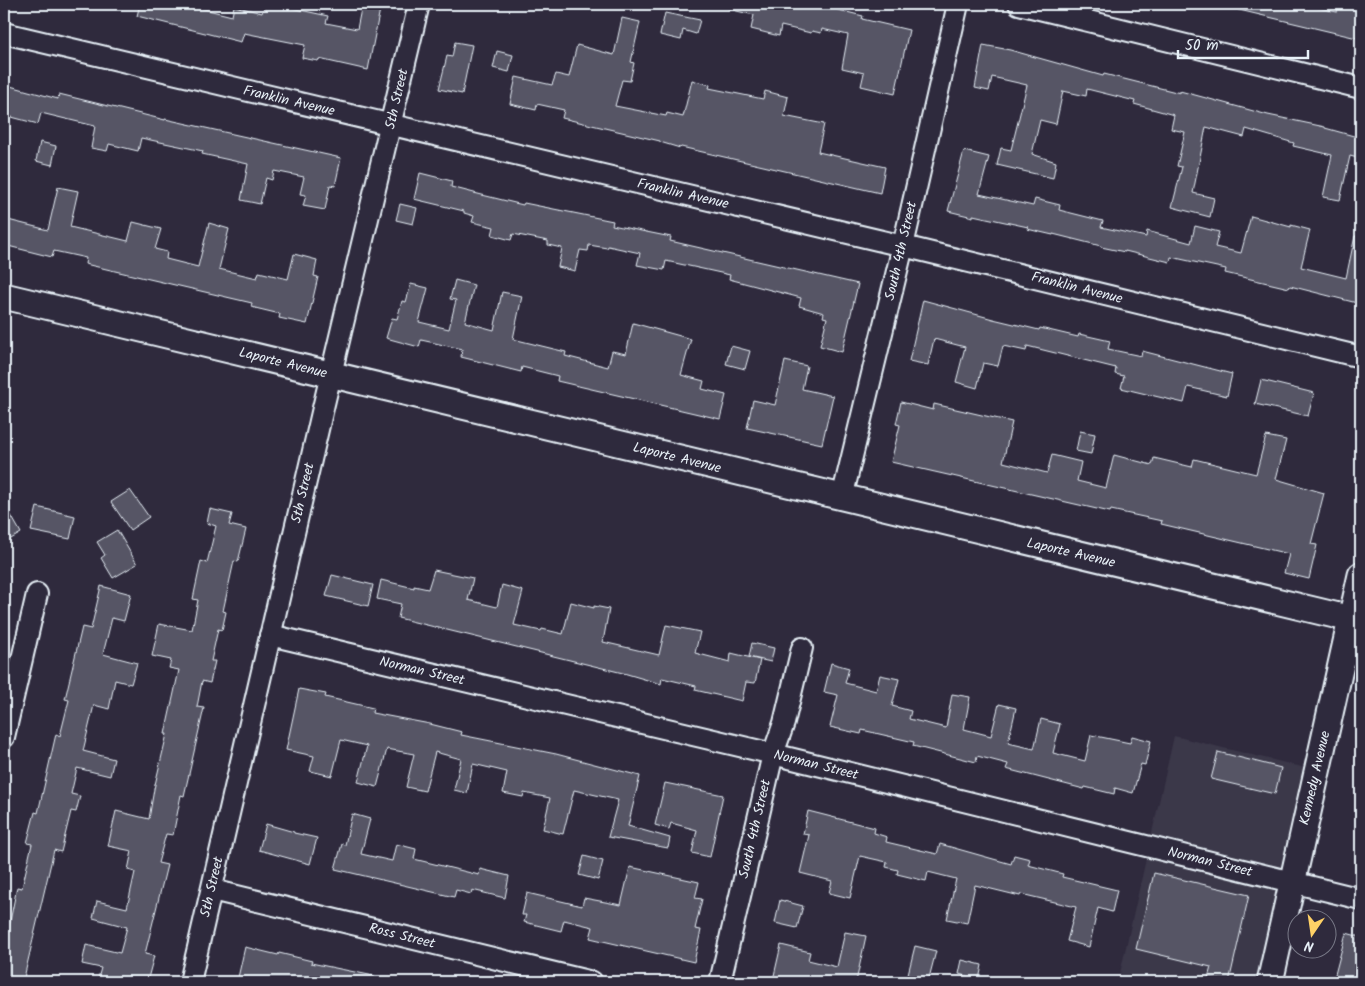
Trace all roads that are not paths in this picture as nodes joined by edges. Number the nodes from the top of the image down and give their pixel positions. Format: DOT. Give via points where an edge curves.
graph roads {
  1 [pos="419,4"];
  2 [pos="958,4"];
  3 [pos="1019,4"];
  4 [pos="4,34"];
  5 [pos="1361,88"];
  6 [pos="391,126"];
  7 [pos="903,246"];
  8 [pos="4,296"];
  9 [pos="1361,357"];
  10 [pos="332,375"];
  11 [pos="842,498"];
  12 [pos="1361,575"];
  13 [pos="37,594"];
  14 [pos="270,635"];
  15 [pos="1353,635"];
  16 [pos="802,648"];
  17 [pos="4,737"];
  18 [pos="773,754"];
  19 [pos="1292,882"];
  20 [pos="212,890"];
  21 [pos="1361,899"];
  22 [pos="190,982"];
  23 [pos="592,982"];
  24 [pos="720,982"];
  25 [pos="1270,982"];
  1 -- 6 [label="street, 5th Street"];
  2 -- 7 [label="street, South 4th Street"];
  3 -- 5 [label="street"];
  4 -- 6 [label="street, Franklin Avenue"];
  6 -- 7 [label="street, Franklin Avenue"];
  6 -- 10 [label="street, 5th Street"];
  7 -- 9 [label="street, Franklin Avenue"];
  7 -- 11 [label="street, South 4th Street"];
  8 -- 10 [label="street, Laporte Avenue"];
  10 -- 11 [label="street, Laporte Avenue"];
  10 -- 14 [label="street, 5th Street"];
  11 -- 15 [label="street, Laporte Avenue"];
  12 -- 15 [label="street, Kennedy Avenue"];
  13 -- 17 [label="street"];
  14 -- 18 [label="street, Norman Street"];
  14 -- 20 [label="street, 5th Street"];
  15 -- 19 [label="street, Kennedy Avenue"];
  16 -- 18 [label="street, South 4th Street"];
  18 -- 19 [label="street, Norman Street"];
  18 -- 24 [label="street, South 4th Street"];
  19 -- 21 [label="street, Norman Street"];
  19 -- 25 [label="street, Kennedy Avenue"];
  20 -- 22 [label="street, 5th Street"];
  20 -- 23 [label="street, Ross Street"];
}
